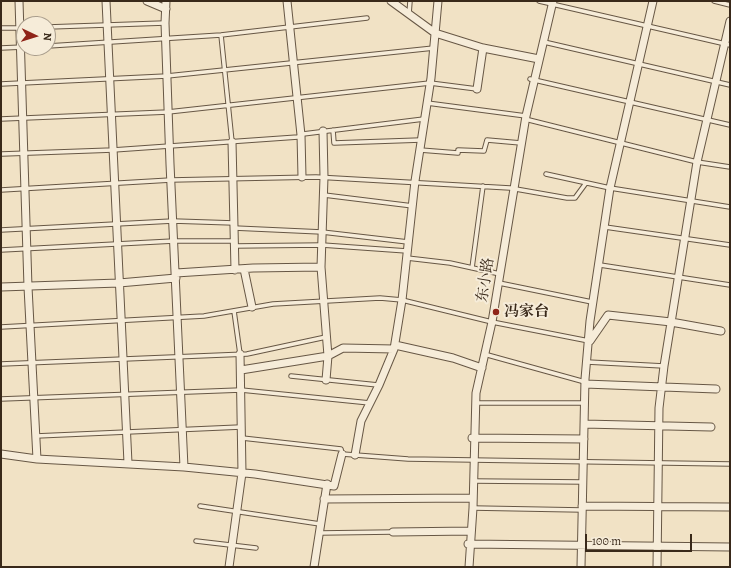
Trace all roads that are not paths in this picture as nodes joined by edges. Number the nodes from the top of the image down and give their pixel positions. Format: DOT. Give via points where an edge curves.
graph roads {
  1 [pos="19,1"];
  2 [pos="106,1"];
  3 [pos="147,1"];
  4 [pos="166,1"];
  5 [pos="287,1"];
  6 [pos="391,1"];
  7 [pos="410,1"];
  8 [pos="438,1"];
  9 [pos="539,1"];
  10 [pos="653,1"];
  11 [pos="714,1"];
  12 [pos="551,2"];
  13 [pos="730,5"];
  14 [pos="166,9"];
  15 [pos="409,14"];
  16 [pos="21,16"];
  17 [pos="367,18"];
  18 [pos="730,21"];
  19 [pos="165,23"];
  20 [pos="107,25"];
  21 [pos="290,26"];
  22 [pos="56,27"];
  23 [pos="647,27"];
  24 [pos="1,28"];
  25 [pos="16,28"];
  26 [pos="435,33"];
  27 [pos="221,35"];
  28 [pos="166,39"];
  29 [pos="543,42"];
  30 [pos="107,43"];
  31 [pos="727,44"];
  32 [pos="56,46"];
  33 [pos="16,47"];
  34 [pos="1,48"];
  35 [pos="434,48"];
  36 [pos="483,48"];
  37 [pos="22,56"];
  38 [pos="537,58"];
  39 [pos="294,63"];
  40 [pos="638,63"];
  41 [pos="225,70"];
  42 [pos="167,76"];
  43 [pos="109,79"];
  44 [pos="532,79"];
  45 [pos="716,81"];
  46 [pos="22,83"];
  47 [pos="430,83"];
  48 [pos="1,84"];
  49 [pos="730,85"];
  50 [pos="477,89"];
  51 [pos="297,98"];
  52 [pos="427,102"];
  53 [pos="629,103"];
  54 [pos="228,105"];
  55 [pos="168,112"];
  56 [pos="111,113"];
  57 [pos="524,117"];
  58 [pos="23,118"];
  59 [pos="1,119"];
  60 [pos="425,119"];
  61 [pos="707,120"];
  62 [pos="730,125"];
  63 [pos="333,130"];
  64 [pos="323,132"];
  65 [pos="301,135"];
  66 [pos="422,140"];
  67 [pos="232,142"];
  68 [pos="620,142"];
  69 [pos="520,143"];
  70 [pos="169,146"];
  71 [pos="113,150"];
  72 [pos="420,150"];
  73 [pos="24,153"];
  74 [pos="2,154"];
  75 [pos="698,162"];
  76 [pos="730,167"];
  77 [pos="546,174"];
  78 [pos="302,177"];
  79 [pos="324,177"];
  80 [pos="234,178"];
  81 [pos="171,180"];
  82 [pos="415,181"];
  83 [pos="114,183"];
  84 [pos="586,183"];
  85 [pos="483,186"];
  86 [pos="512,188"];
  87 [pos="610,188"];
  88 [pos="25,189"];
  89 [pos="1,190"];
  90 [pos="324,195"];
  91 [pos="691,201"];
  92 [pos="412,206"];
  93 [pos="730,206"];
  94 [pos="173,221"];
  95 [pos="116,224"];
  96 [pos="234,226"];
  97 [pos="605,227"];
  98 [pos="26,229"];
  99 [pos="1,230"];
  100 [pos="322,232"];
  101 [pos="685,239"];
  102 [pos="174,241"];
  103 [pos="408,242"];
  104 [pos="117,244"];
  105 [pos="234,244"];
  106 [pos="322,245"];
  107 [pos="730,245"];
  108 [pos="27,249"];
  109 [pos="1,250"];
  110 [pos="407,255"];
  111 [pos="600,264"];
  112 [pos="321,267"];
  113 [pos="472,268"];
  114 [pos="244,269"];
  115 [pos="235,270"];
  116 [pos="499,274"];
  117 [pos="176,276"];
  118 [pos="678,277"];
  119 [pos="119,283"];
  120 [pos="498,283"];
  121 [pos="730,285"];
  122 [pos="1,287"];
  123 [pos="28,287"];
  124 [pos="323,300"];
  125 [pos="402,300"];
  126 [pos="594,302"];
  127 [pos="252,307"];
  128 [pos="234,311"];
  129 [pos="178,318"];
  130 [pos="121,322"];
  131 [pos="491,322"];
  132 [pos="671,322"];
  133 [pos="30,326"];
  134 [pos="1,327"];
  135 [pos="721,331"];
  136 [pos="326,337"];
  137 [pos="590,341"];
  138 [pos="394,347"];
  139 [pos="240,354"];
  140 [pos="484,354"];
  141 [pos="179,356"];
  142 [pos="328,356"];
  143 [pos="122,358"];
  144 [pos="32,362"];
  145 [pos="587,362"];
  146 [pos="1,364"];
  147 [pos="664,366"];
  148 [pos="481,367"];
  149 [pos="241,370"];
  150 [pos="291,376"];
  151 [pos="326,380"];
  152 [pos="585,383"];
  153 [pos="379,385"];
  154 [pos="662,387"];
  155 [pos="716,389"];
  156 [pos="241,390"];
  157 [pos="181,392"];
  158 [pos="124,395"];
  159 [pos="34,398"];
  160 [pos="1,399"];
  161 [pos="370,403"];
  162 [pos="474,403"];
  163 [pos="584,403"];
  164 [pos="584,424"];
  165 [pos="659,424"];
  166 [pos="711,427"];
  167 [pos="242,428"];
  168 [pos="182,429"];
  169 [pos="126,432"];
  170 [pos="36,436"];
  171 [pos="242,438"];
  172 [pos="473,438"];
  173 [pos="584,439"];
  174 [pos="1,454"];
  175 [pos="342,454"];
  176 [pos="355,455"];
  177 [pos="37,459"];
  178 [pos="473,460"];
  179 [pos="583,462"];
  180 [pos="128,463"];
  181 [pos="658,463"];
  182 [pos="730,464"];
  183 [pos="184,467"];
  184 [pos="242,473"];
  185 [pos="472,481"];
  186 [pos="583,482"];
  187 [pos="327,484"];
  188 [pos="472,498"];
  189 [pos="324,499"];
  190 [pos="200,506"];
  191 [pos="657,507"];
  192 [pos="730,507"];
  193 [pos="472,508"];
  194 [pos="582,508"];
  195 [pos="237,512"];
  196 [pos="320,524"];
  197 [pos="470,531"];
  198 [pos="392,532"];
  199 [pos="319,533"];
  200 [pos="196,541"];
  201 [pos="469,544"];
  202 [pos="232,545"];
  203 [pos="582,545"];
  204 [pos="657,546"];
  205 [pos="730,547"];
  206 [pos="256,548"];
  207 [pos="229,567"];
  208 [pos="314,567"];
  209 [pos="468,567"];
  210 [pos="581,567"];
  211 [pos="658,567"];
  1 -- 16 [label="street"];
  2 -- 20 [label="street"];
  3 -- 14 [label="street"];
  4 -- 14 [label="street"];
  5 -- 21 [label="street"];
  6 -- 15 [label="street"];
  7 -- 15 [label="lane"];
  8 -- 26 [label="street"];
  9 -- 12 [label="lane"];
  10 -- 23 [label="street"];
  11 -- 13 [label="lane"];
  12 -- 23 [label="lane"];
  12 -- 29 [label="street, 东小路"];
  12 -- 38 [label="street, 东小路"];
  14 -- 19 [label="street"];
  15 -- 26 [label="street"];
  17 -- 21 [label="lane"];
  18 -- 31 [label="street"];
  19 -- 20 [label="lane"];
  19 -- 28 [label="street"];
  20 -- 22 [label="lane"];
  20 -- 30 [label="street"];
  21 -- 27 [label="lane"];
  21 -- 39 [label="street"];
  23 -- 31 [label="lane"];
  23 -- 40 [label="street"];
  24 -- 25 [label="lane"];
  26 -- 35 [label="street"];
  26 -- 36 [label="street"];
  27 -- 28 [label="lane"];
  27 -- 41 [label="lane"];
  28 -- 30 [label="lane"];
  28 -- 42 [label="street"];
  29 -- 38 [label="street, 东小路"];
  29 -- 40 [label="lane"];
  30 -- 32 [label="lane"];
  30 -- 43 [label="street"];
  31 -- 45 [label="street"];
  33 -- 34 [label="lane"];
  35 -- 39 [label="lane"];
  35 -- 47 [label="street"];
  36 -- 38 [label="street"];
  36 -- 50 [label="street"];
  37 -- 46 [label="street"];
  38 -- 44 [label="street, 东小路"];
  39 -- 41 [label="lane"];
  39 -- 51 [label="street"];
  40 -- 45 [label="lane"];
  40 -- 53 [label="street"];
  41 -- 42 [label="lane"];
  41 -- 54 [label="lane"];
  42 -- 43 [label="lane"];
  42 -- 55 [label="street"];
  43 -- 46 [label="lane"];
  43 -- 56 [label="street"];
  44 -- 53 [label="lane"];
  44 -- 57 [label="street, 东小路"];
  45 -- 49 [label="lane"];
  45 -- 61 [label="street"];
  46 -- 48 [label="lane"];
  46 -- 58 [label="street"];
  47 -- 50 [label="lane"];
  47 -- 51 [label="lane"];
  47 -- 52 [label="street"];
  51 -- 54 [label="lane"];
  51 -- 65 [label="street"];
  52 -- 57 [label="lane"];
  52 -- 60 [label="street"];
  53 -- 61 [label="lane"];
  53 -- 68 [label="street"];
  54 -- 55 [label="lane"];
  54 -- 67 [label="lane"];
  55 -- 56 [label="lane"];
  55 -- 70 [label="street"];
  56 -- 58 [label="lane"];
  56 -- 71 [label="street"];
  57 -- 68 [label="lane"];
  57 -- 69 [label="street, 东小路"];
  58 -- 59 [label="lane"];
  58 -- 73 [label="street"];
  60 -- 63 [label="lane"];
  60 -- 66 [label="street"];
  61 -- 62 [label="lane"];
  61 -- 75 [label="street"];
  63 -- 64 [label="lane"];
  63 -- 66 [label="lane" via="334,143"];
  64 -- 65 [label="lane"];
  64 -- 79 [label="street"];
  65 -- 67 [label="lane"];
  65 -- 78 [label="street"];
  66 -- 72 [label="street"];
  67 -- 70 [label="lane"];
  67 -- 80 [label="street"];
  68 -- 75 [label="lane"];
  68 -- 87 [label="street"];
  69 -- 72 [label="lane" via="487,140 484,151 458,150 458,153"];
  69 -- 86 [label="street, 东小路"];
  70 -- 71 [label="lane"];
  70 -- 81 [label="street"];
  71 -- 73 [label="lane"];
  71 -- 83 [label="street"];
  72 -- 82 [label="street"];
  73 -- 74 [label="lane"];
  73 -- 88 [label="street"];
  75 -- 76 [label="lane"];
  75 -- 91 [label="street"];
  77 -- 84 [label="lane"];
  78 -- 79 [label="lane"];
  78 -- 80 [label="lane"];
  79 -- 82 [label="lane"];
  79 -- 90 [label="street"];
  80 -- 81 [label="lane"];
  80 -- 96 [label="street"];
  81 -- 83 [label="lane"];
  81 -- 94 [label="street"];
  82 -- 85 [label="lane"];
  82 -- 92 [label="street"];
  83 -- 88 [label="lane"];
  83 -- 95 [label="street"];
  84 -- 86 [label="lane" via="575,198"];
  84 -- 87 [label="lane"];
  85 -- 86 [label="lane"];
  85 -- 113 [label="lane"];
  86 -- 116 [label="street, 东小路"];
  87 -- 91 [label="lane"];
  87 -- 97 [label="street"];
  88 -- 89 [label="lane"];
  88 -- 98 [label="street"];
  90 -- 92 [label="lane"];
  90 -- 100 [label="street"];
  91 -- 93 [label="lane"];
  91 -- 101 [label="street"];
  92 -- 103 [label="street"];
  94 -- 95 [label="lane"];
  94 -- 96 [label="lane"];
  94 -- 102 [label="street"];
  95 -- 98 [label="lane"];
  95 -- 104 [label="street"];
  96 -- 100 [label="lane"];
  96 -- 105 [label="street"];
  97 -- 101 [label="lane"];
  97 -- 111 [label="street"];
  98 -- 99 [label="lane"];
  98 -- 108 [label="street"];
  100 -- 103 [label="lane"];
  100 -- 106 [label="street"];
  101 -- 107 [label="lane"];
  101 -- 118 [label="street"];
  102 -- 104 [label="lane"];
  102 -- 105 [label="lane"];
  102 -- 117 [label="street"];
  103 -- 110 [label="street"];
  104 -- 108 [label="lane"];
  104 -- 119 [label="street"];
  105 -- 106 [label="lane"];
  105 -- 115 [label="street"];
  106 -- 110 [label="lane"];
  106 -- 112 [label="street"];
  108 -- 109 [label="lane"];
  108 -- 123 [label="street"];
  110 -- 113 [label="lane"];
  110 -- 125 [label="street"];
  111 -- 118 [label="lane"];
  111 -- 126 [label="street"];
  112 -- 114 [label="street"];
  112 -- 124 [label="street"];
  113 -- 116 [label="lane"];
  114 -- 115 [label="street"];
  114 -- 127 [label="street"];
  115 -- 117 [label="street"];
  116 -- 120 [label="street, 东小路"];
  117 -- 119 [label="street"];
  117 -- 129 [label="street"];
  118 -- 121 [label="lane"];
  118 -- 132 [label="street"];
  119 -- 123 [label="street"];
  119 -- 130 [label="street"];
  120 -- 126 [label="lane"];
  120 -- 131 [label="street, 东小路"];
  122 -- 123 [label="street"];
  123 -- 133 [label="street"];
  124 -- 125 [label="lane"];
  124 -- 127 [label="lane"];
  124 -- 136 [label="street"];
  125 -- 131 [label="lane"];
  125 -- 138 [label="street"];
  126 -- 137 [label="street"];
  127 -- 128 [label="lane"];
  128 -- 129 [label="lane"];
  128 -- 139 [label="lane"];
  129 -- 130 [label="lane"];
  129 -- 141 [label="street"];
  130 -- 133 [label="lane"];
  130 -- 143 [label="street"];
  131 -- 137 [label="lane"];
  131 -- 140 [label="street, 东小路"];
  132 -- 135 [label="street"];
  132 -- 137 [label="street" via="608,315"];
  132 -- 147 [label="street"];
  133 -- 134 [label="lane"];
  133 -- 144 [label="street"];
  136 -- 139 [label="lane"];
  136 -- 142 [label="street"];
  137 -- 145 [label="street"];
  138 -- 142 [label="street" via="343,348"];
  138 -- 148 [label="street" via="453,358"];
  138 -- 153 [label="street"];
  139 -- 141 [label="lane"];
  139 -- 149 [label="street"];
  140 -- 148 [label="street, 东小路"];
  140 -- 152 [label="lane"];
  141 -- 143 [label="lane"];
  141 -- 157 [label="street"];
  142 -- 149 [label="street"];
  142 -- 151 [label="street"];
  143 -- 144 [label="lane"];
  143 -- 158 [label="street"];
  144 -- 146 [label="lane"];
  144 -- 159 [label="street"];
  145 -- 147 [label="lane"];
  145 -- 152 [label="street"];
  147 -- 154 [label="street"];
  148 -- 162 [label="street, 东小路"];
  149 -- 156 [label="street"];
  150 -- 151 [label="lane"];
  151 -- 153 [label="lane"];
  152 -- 154 [label="street"];
  152 -- 163 [label="street"];
  153 -- 161 [label="street"];
  154 -- 155 [label="street"];
  154 -- 165 [label="street"];
  156 -- 157 [label="lane"];
  156 -- 161 [label="lane"];
  156 -- 167 [label="street"];
  157 -- 158 [label="lane"];
  157 -- 168 [label="street"];
  158 -- 159 [label="lane"];
  158 -- 169 [label="street"];
  159 -- 160 [label="lane"];
  159 -- 170 [label="street"];
  161 -- 176 [label="street" via="361,421"];
  162 -- 163 [label="lane"];
  162 -- 172 [label="street, 东小路"];
  163 -- 164 [label="street"];
  164 -- 165 [label="street"];
  164 -- 173 [label="street"];
  165 -- 166 [label="street"];
  165 -- 181 [label="street"];
  167 -- 168 [label="lane"];
  167 -- 171 [label="street"];
  168 -- 169 [label="lane"];
  168 -- 183 [label="street"];
  169 -- 170 [label="lane"];
  169 -- 180 [label="street"];
  170 -- 177 [label="street"];
  171 -- 175 [label="lane" via="341,449"];
  171 -- 184 [label="street"];
  172 -- 173 [label="street"];
  172 -- 178 [label="street, 东小路"];
  173 -- 179 [label="street"];
  174 -- 177 [label="street"];
  175 -- 176 [label="lane"];
  175 -- 187 [label="street" via="334,486"];
  176 -- 178 [label="lane"];
  177 -- 180 [label="street"];
  178 -- 179 [label="lane"];
  178 -- 185 [label="street, 东小路"];
  179 -- 181 [label="lane"];
  179 -- 186 [label="street"];
  180 -- 183 [label="street"];
  181 -- 182 [label="lane"];
  181 -- 191 [label="street"];
  183 -- 184 [label="street"];
  184 -- 187 [label="street"];
  184 -- 195 [label="street"];
  185 -- 186 [label="lane"];
  185 -- 188 [label="street, 东小路"];
  186 -- 194 [label="street"];
  187 -- 189 [label="street"];
  188 -- 189 [label="street"];
  188 -- 193 [label="street, 东小路"];
  189 -- 196 [label="street"];
  190 -- 195 [label="lane"];
  191 -- 192 [label="street"];
  191 -- 194 [label="street"];
  191 -- 204 [label="street"];
  193 -- 194 [label="lane"];
  193 -- 197 [label="street, 东小路"];
  194 -- 203 [label="street"];
  195 -- 196 [label="lane"];
  195 -- 202 [label="street"];
  196 -- 199 [label="street"];
  197 -- 198 [label="street"];
  197 -- 201 [label="street, 东小路"];
  198 -- 199 [label="lane"];
  199 -- 208 [label="street"];
  200 -- 202 [label="lane"];
  201 -- 203 [label="street"];
  201 -- 209 [label="street, 东小路"];
  202 -- 206 [label="lane"];
  202 -- 207 [label="street"];
  203 -- 204 [label="street"];
  203 -- 210 [label="street"];
  204 -- 205 [label="street"];
  204 -- 211 [label="street"];
}
